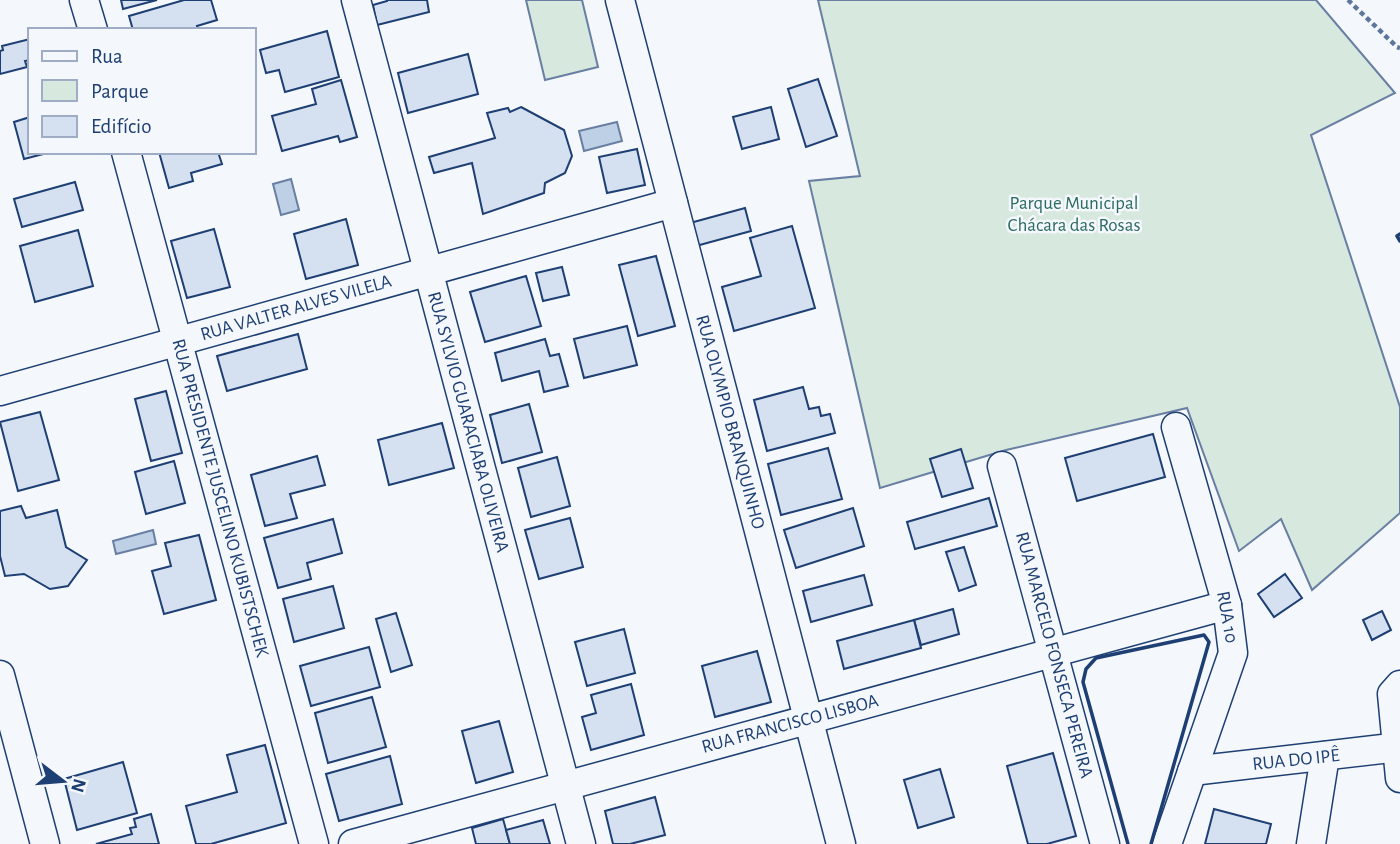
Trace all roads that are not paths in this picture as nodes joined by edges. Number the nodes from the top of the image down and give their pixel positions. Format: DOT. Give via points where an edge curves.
graph roads {
  1 [pos="85,0"];
  2 [pos="356,0"];
  3 [pos="620,0"];
  4 [pos="92,28"];
  5 [pos="127,154"];
  6 [pos="673,203"];
  7 [pos="428,271"];
  8 [pos="177,342"];
  9 [pos="0,391"];
  10 [pos="1177,427"];
  11 [pos="1002,466"];
  12 [pos="1227,605"];
  13 [pos="1053,652"];
  14 [pos="0,675"];
  15 [pos="1400,685"];
  16 [pos="808,719"];
  17 [pos="1399,748"];
  18 [pos="1325,757"];
  19 [pos="1192,771"];
  20 [pos="1400,778"];
  21 [pos="566,786"];
  22 [pos="45,844"];
  23 [pos="314,844"];
  24 [pos="353,844"];
  25 [pos="581,844"];
  26 [pos="841,844"];
  27 [pos="1105,844"];
  28 [pos="1167,844"];
  29 [pos="1311,844"];
  1 -- 4 [label="street"];
  2 -- 7 [label="street, RUA SYLVIO GUARACIABA OLIVEIRA"];
  3 -- 6 [label="street, RUA OLYMPIO BRANQUINHO"];
  5 -- 8 [label="street, RUA PRESIDENTE JUSCELINO KUBISTSCHEK"];
  6 -- 7 [label="street, RUA VALTER ALVES VILELA"];
  6 -- 16 [label="street, RUA OLYMPIO BRANQUINHO"];
  7 -- 8 [label="street, RUA VALTER ALVES VILELA"];
  7 -- 21 [label="street, RUA SYLVIO GUARACIABA OLIVEIRA"];
  8 -- 9 [label="street, RUA VALTER ALVES VILELA"];
  8 -- 23 [label="street, RUA PRESIDENTE JUSCELINO KUBISTSCHEK"];
  10 -- 12 [label="street, RUA 10"];
  11 -- 13 [label="street, RUA MARCELO FONSECA PEREIRA"];
  12 -- 13 [label="street, RUA FRANCISCO LISBOA"];
  12 -- 19 [label="street, RUA 10" via="1233,653"];
  13 -- 16 [label="street, RUA FRANCISCO LISBOA"];
  13 -- 27 [label="street, RUA MARCELO FONSECA PEREIRA"];
  14 -- 22 [label="street"];
  15 -- 17 [label="street" via="1392,694"];
  16 -- 21 [label="street, RUA FRANCISCO LISBOA"];
  16 -- 26 [label="street, RUA OLYMPIO BRANQUINHO"];
  17 -- 18 [label="street, RUA DO IPÊ"];
  17 -- 20 [label="street"];
  18 -- 19 [label="street, RUA DO IPÊ"];
  18 -- 29 [label="street"];
  19 -- 28 [label="street, RUA 10"];
  21 -- 24 [label="street, RUA FRANCISCO LISBOA"];
  21 -- 25 [label="street, RUA SYLVIO GUARACIABA OLIVEIRA"];
}
